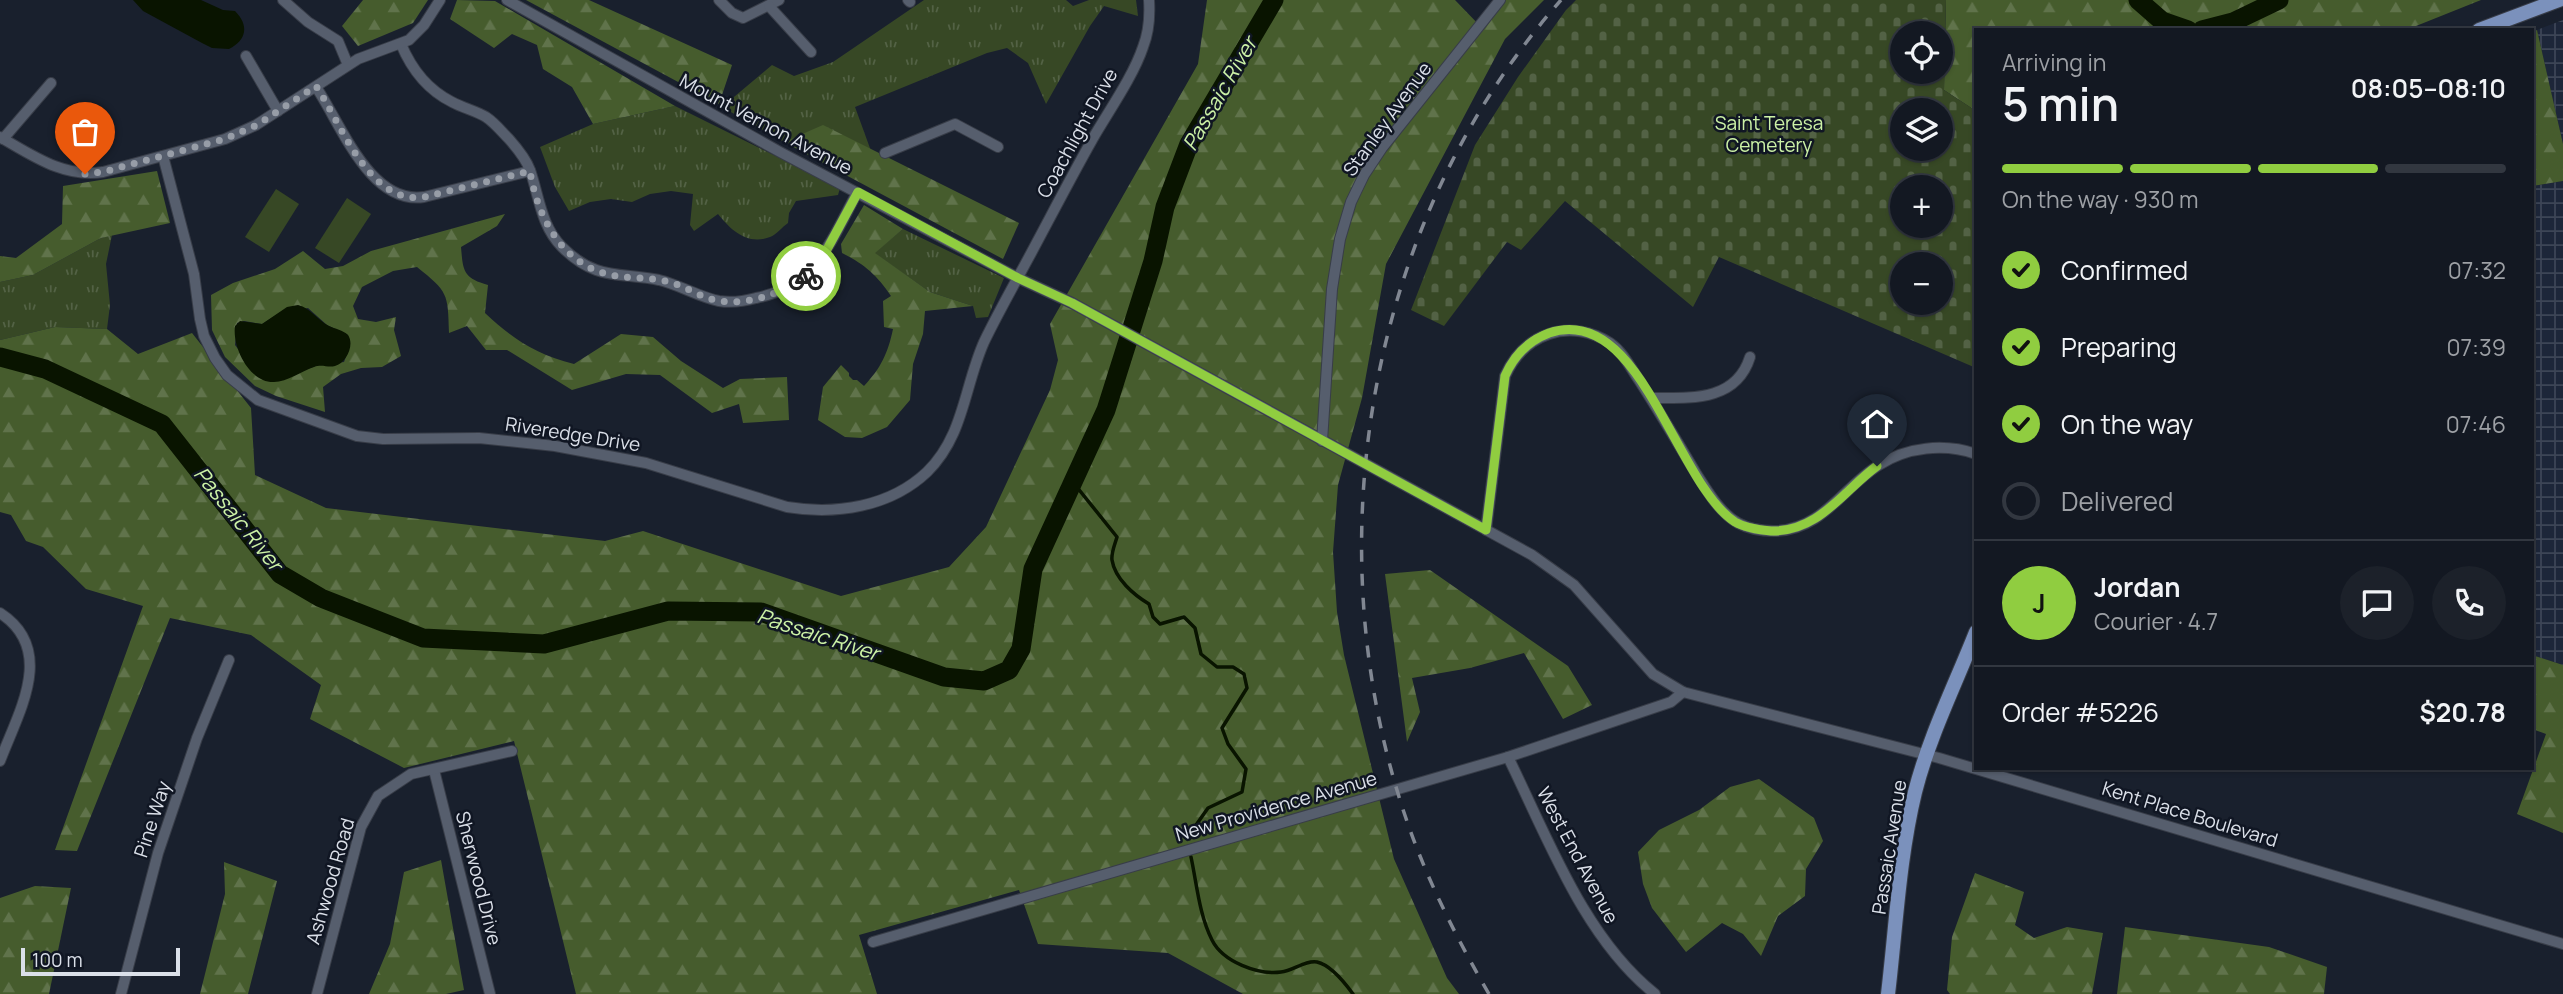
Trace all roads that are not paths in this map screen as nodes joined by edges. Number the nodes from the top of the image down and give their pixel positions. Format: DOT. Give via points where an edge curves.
graph roads {
  1 [pos="283,0"];
  2 [pos="440,0"];
  3 [pos="507,0"];
  4 [pos="719,0"];
  5 [pos="1149,0"];
  6 [pos="1500,0"];
  7 [pos="2559,0"];
  8 [pos="774,3"];
  9 [pos="2484,28"];
  10 [pos="401,44"];
  11 [pos="811,52"];
  12 [pos="246,57"];
  13 [pos="348,65"];
  14 [pos="51,83"];
  15 [pos="316,86"];
  16 [pos="278,111"];
  17 [pos="1,138"];
  18 [pos="998,147"];
  19 [pos="885,153"];
  20 [pos="163,156"];
  21 [pos="530,171"];
  22 [pos="858,192"];
  23 [pos="1018,278"];
  24 [pos="1750,357"];
  25 [pos="1651,398"];
  26 [pos="1322,441"];
  27 [pos="1974,454"];
  28 [pos="1486,530"];
  29 [pos="0,613"];
  30 [pos="1974,637"];
  31 [pos="229,660"];
  32 [pos="1683,692"];
  33 [pos="512,751"];
  34 [pos="1926,755"];
  35 [pos="1508,757"];
  36 [pos="0,761"];
  37 [pos="1974,769"];
  38 [pos="434,770"];
  39 [pos="1977,770"];
  40 [pos="873,942"];
  41 [pos="2563,944"];
  42 [pos="121,994"];
  43 [pos="317,994"];
  44 [pos="490,994"];
  45 [pos="1655,994"];
  46 [pos="1888,994"];
  1 -- 13 [label="street" via="338,41"];
  2 -- 10 [label="street" via="417,35"];
  3 -- 22 [label="street, Mount Vernon Avenue"];
  4 -- 8 [label="street" via="743,18"];
  5 -- 23 [label="street, Coachlight Drive" via="1148,28 1140,55"];
  6 -- 26 [label="street, Stanley Avenue" via="1382,148 1351,202 1332,289"];
  7 -- 9 [label="main road"];
  8 -- 11 [label="street"];
  10 -- 13 [label="street"];
  10 -- 21 [label="street" via="426,82 451,102 486,117 516,147"];
  12 -- 16 [label="street"];
  13 -- 15 [label="street"];
  14 -- 17 [label="street"];
  15 -- 16 [label="street"];
  15 -- 21 [label="street" via="366,167 395,194 424,197"];
  16 -- 20 [label="street" via="225,139"];
  17 -- 20 [label="street" via="55,167 77,173 103,172"];
  18 -- 19 [label="street" via="955,124"];
  20 -- 23 [label="street, Riveredge Drive" via="194,274 204,336 227,375 258,400 357,436 479,438 555,446 646,463 804,510 840,509 879,500 926,472 949,445 983,345"];
  21 -- 22 [label="street" via="550,230 563,248 584,264 609,275 670,283 719,301 766,296 808,275"];
  22 -- 23 [label="street, Mount Vernon Avenue"];
  23 -- 26 [label="street, Mount Vernon Avenue"];
  24 -- 25 [label="street" via="1740,379 1722,391"];
  25 -- 27 [label="street" via="1720,508 1736,523 1762,530 1788,530 1814,521 1868,472 1897,455 1930,448"];
  25 -- 28 [label="street" via="1624,357 1596,335 1575,330 1534,340 1513,359 1505,376"];
  26 -- 28 [label="street, Mount Vernon Avenue"];
  28 -- 32 [label="street, Mount Vernon Avenue" via="1574,585 1653,674"];
  29 -- 36 [label="street" via="20,631 31,657 31,674"];
  30 -- 34 [label="main road, Passaic Avenue"];
  31 -- 42 [label="street, Pine Way" via="158,853"];
  32 -- 34 [label="street, Kent Place Boulevard"];
  32 -- 35 [label="street, New Providence Avenue" via="1671,702"];
  33 -- 38 [label="street, Ashwood Road"];
  34 -- 37 [label="street, Kent Place Boulevard"];
  34 -- 46 [label="main road, Passaic Avenue" via="1908,830"];
  35 -- 40 [label="street, New Providence Avenue"];
  35 -- 45 [label="street, West End Avenue" via="1583,908 1624,965"];
  38 -- 43 [label="street, Ashwood Road" via="411,774 388,787 369,809 360,827"];
  38 -- 44 [label="street, Sherwood Drive"];
  39 -- 41 [label="street, Kent Place Boulevard"];
}
